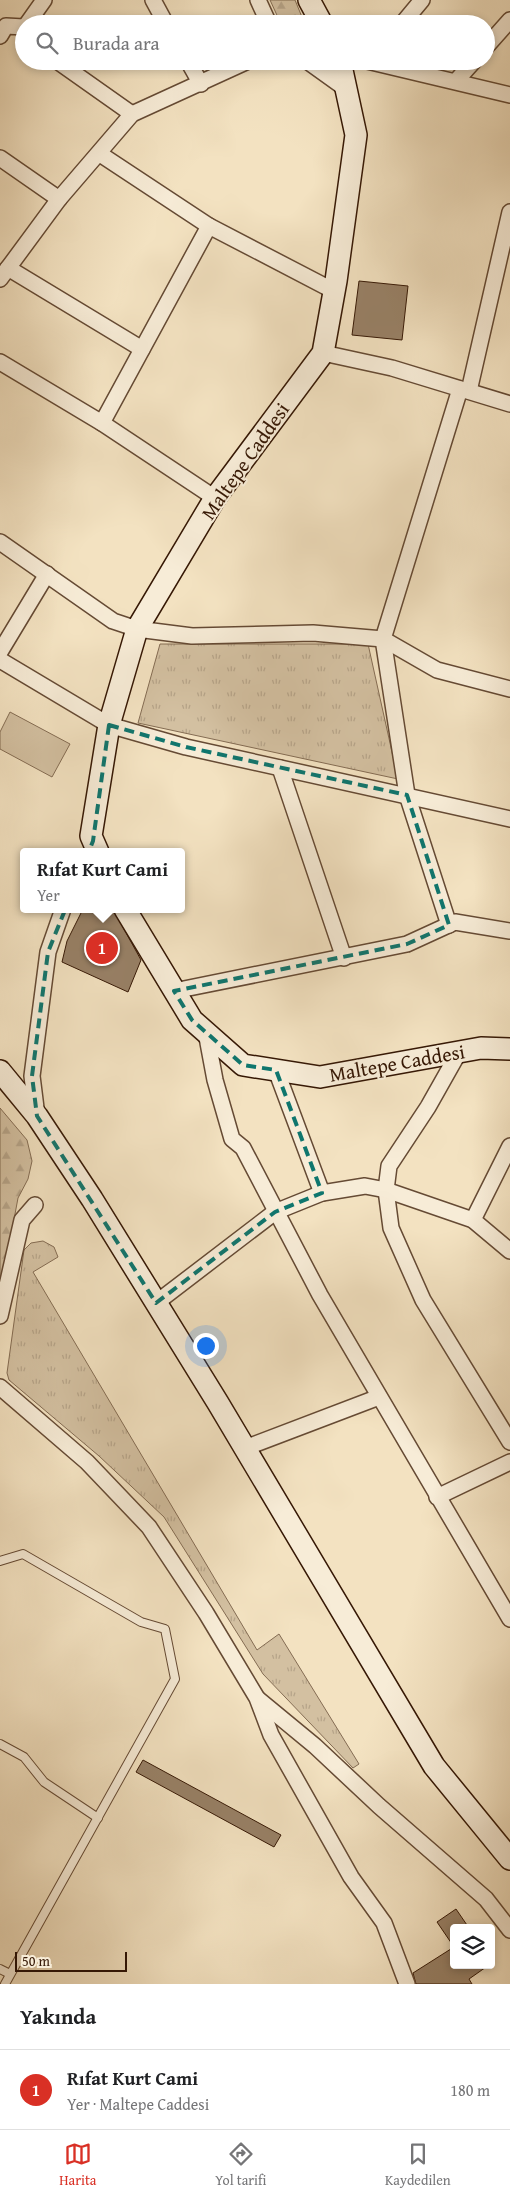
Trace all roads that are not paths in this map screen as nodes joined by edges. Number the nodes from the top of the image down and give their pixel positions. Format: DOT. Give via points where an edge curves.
graph roads {
  1 [pos="44,0"];
  2 [pos="152,0"];
  3 [pos="258,0"];
  4 [pos="309,0"];
  5 [pos="422,0"];
  6 [pos="33,15"];
  7 [pos="161,15"];
  8 [pos="265,15"];
  9 [pos="317,15"];
  10 [pos="410,15"];
  11 [pos="510,20"];
  12 [pos="3,31"];
  13 [pos="15,35"];
  14 [pos="495,37"];
  15 [pos="70,70"];
  16 [pos="193,70"];
  17 [pos="229,70"];
  18 [pos="320,70"];
  19 [pos="342,70"];
  20 [pos="408,70"];
  21 [pos="466,70"];
  22 [pos="456,81"];
  23 [pos="200,84"];
  24 [pos="346,89"];
  25 [pos="510,95"];
  26 [pos="132,114"];
  27 [pos="100,154"];
  28 [pos="0,158"];
  29 [pos="59,200"];
  30 [pos="510,212"];
  31 [pos="209,226"];
  32 [pos="4,273"];
  33 [pos="334,291"];
  34 [pos="142,349"];
  35 [pos="323,353"];
  36 [pos="0,362"];
  37 [pos="465,390"];
  38 [pos="510,404"];
  39 [pos="102,423"];
  40 [pos="215,498"];
  41 [pos="0,542"];
  42 [pos="47,574"];
  43 [pos="137,629"];
  44 [pos="383,639"];
  45 [pos="0,652"];
  46 [pos="0,660"];
  47 [pos="510,689"];
  48 [pos="109,725"];
  49 [pos="280,768"];
  50 [pos="407,795"];
  51 [pos="510,819"];
  52 [pos="93,848"];
  53 [pos="62,913"];
  54 [pos="126,913"];
  55 [pos="448,925"];
  56 [pos="510,931"];
  57 [pos="344,958"];
  58 [pos="174,991"];
  59 [pos="206,1032"];
  60 [pos="510,1049"];
  61 [pos="460,1052"];
  62 [pos="276,1070"];
  63 [pos="0,1071"];
  64 [pos="37,1116"];
  65 [pos="510,1146"];
  66 [pos="386,1190"];
  67 [pos="322,1192"];
  68 [pos="35,1205"];
  69 [pos="275,1212"];
  70 [pos="473,1220"];
  71 [pos="510,1251"];
  72 [pos="156,1303"];
  73 [pos="0,1316"];
  74 [pos="0,1387"];
  75 [pos="379,1397"];
  76 [pos="510,1442"];
  77 [pos="245,1448"];
  78 [pos="510,1462"];
  79 [pos="437,1497"];
  80 [pos="0,1561"];
  81 [pos="510,1590"];
  82 [pos="495,1594"];
  83 [pos="510,1619"];
  84 [pos="257,1698"];
  85 [pos="0,1744"];
  86 [pos="98,1818"];
  87 [pos="510,1859"];
  88 [pos="510,1930"];
  89 [pos="0,1969"];
  90 [pos="10,1974"];
  91 [pos="5,1984"];
  92 [pos="407,1984"];
  1 -- 6 [label="street"];
  2 -- 7 [label="street"];
  3 -- 8 [label="street"];
  4 -- 9 [label="street"];
  5 -- 10 [label="street"];
  11 -- 14 [label="street"];
  12 -- 13 [label="street"];
  15 -- 26 [label="street"];
  16 -- 23 [label="street"];
  17 -- 23 [label="street"];
  18 -- 24 [label="street"];
  19 -- 24 [label="street, Maltepe Caddesi"];
  20 -- 22 [label="street"];
  21 -- 22 [label="street"];
  22 -- 25 [label="street"];
  23 -- 26 [label="street"];
  24 -- 33 [label="street, Maltepe Caddesi" via="356,136"];
  26 -- 27 [label="street"];
  27 -- 29 [label="street"];
  27 -- 31 [label="street"];
  28 -- 29 [label="street"];
  29 -- 32 [label="street"];
  30 -- 37 [label="street"];
  31 -- 33 [label="street"];
  31 -- 34 [label="street"];
  32 -- 34 [label="street"];
  33 -- 35 [label="street, Maltepe Caddesi"];
  34 -- 39 [label="street"];
  35 -- 37 [label="street" via="392,368"];
  35 -- 40 [label="street, Maltepe Caddesi"];
  36 -- 39 [label="street"];
  37 -- 38 [label="street"];
  37 -- 44 [label="street"];
  39 -- 40 [label="street"];
  40 -- 43 [label="street, Maltepe Caddesi"];
  41 -- 42 [label="street"];
  42 -- 43 [label="street" via="113,621"];
  42 -- 45 [label="street"];
  43 -- 44 [label="street" via="192,636 313,633"];
  43 -- 48 [label="street, Maltepe Caddesi"];
  44 -- 47 [label="street" via="436,670"];
  44 -- 50 [label="street"];
  46 -- 48 [label="street"];
  48 -- 49 [label="street" via="186,747"];
  48 -- 52 [label="street, Maltepe Caddesi" via="91,836"];
  49 -- 50 [label="street"];
  49 -- 57 [label="street"];
  50 -- 51 [label="street"];
  50 -- 55 [label="street"];
  53 -- 64 [label="street" via="48,952 32,1076"];
  54 -- 58 [label="street, Maltepe Caddesi"];
  55 -- 56 [label="street" via="455,922"];
  55 -- 57 [label="street" via="407,944"];
  57 -- 58 [label="street"];
  58 -- 59 [label="street, Maltepe Caddesi" via="192,1020"];
  59 -- 62 [label="street, Maltepe Caddesi" via="243,1065"];
  59 -- 69 [label="street" via="215,1080 232,1139 242,1148"];
  60 -- 61 [label="street, Maltepe Caddesi" via="481,1048"];
  61 -- 62 [label="street, Maltepe Caddesi" via="320,1077"];
  61 -- 66 [label="street" via="389,1166"];
  62 -- 67 [label="street"];
  63 -- 64 [label="street"];
  64 -- 72 [label="street"];
  65 -- 70 [label="street"];
  66 -- 67 [label="street" via="365,1186"];
  66 -- 70 [label="street"];
  66 -- 76 [label="street" via="391,1228 423,1300"];
  67 -- 69 [label="street"];
  68 -- 73 [label="street" via="22,1220"];
  69 -- 72 [label="street"];
  69 -- 75 [label="street"];
  70 -- 71 [label="street"];
  72 -- 77 [label="street"];
  74 -- 84 [label="street" via="86,1462 149,1527"];
  75 -- 77 [label="street"];
  75 -- 79 [label="street"];
  77 -- 87 [label="street" via="434,1766"];
  78 -- 79 [label="street"];
  79 -- 82 [label="street"];
  80 -- 86 [label="lane" via="22,1554 141,1622 165,1629 175,1680"];
  81 -- 82 [label="street"];
  82 -- 83 [label="street"];
  84 -- 88 [label="street" via="486,1899"];
  84 -- 92 [label="street" via="271,1735 351,1877 384,1923"];
  85 -- 86 [label="lane" via="24,1757 44,1782"];
  86 -- 90 [label="lane"];
  89 -- 90 [label="lane"];
  90 -- 91 [label="lane"];
}
